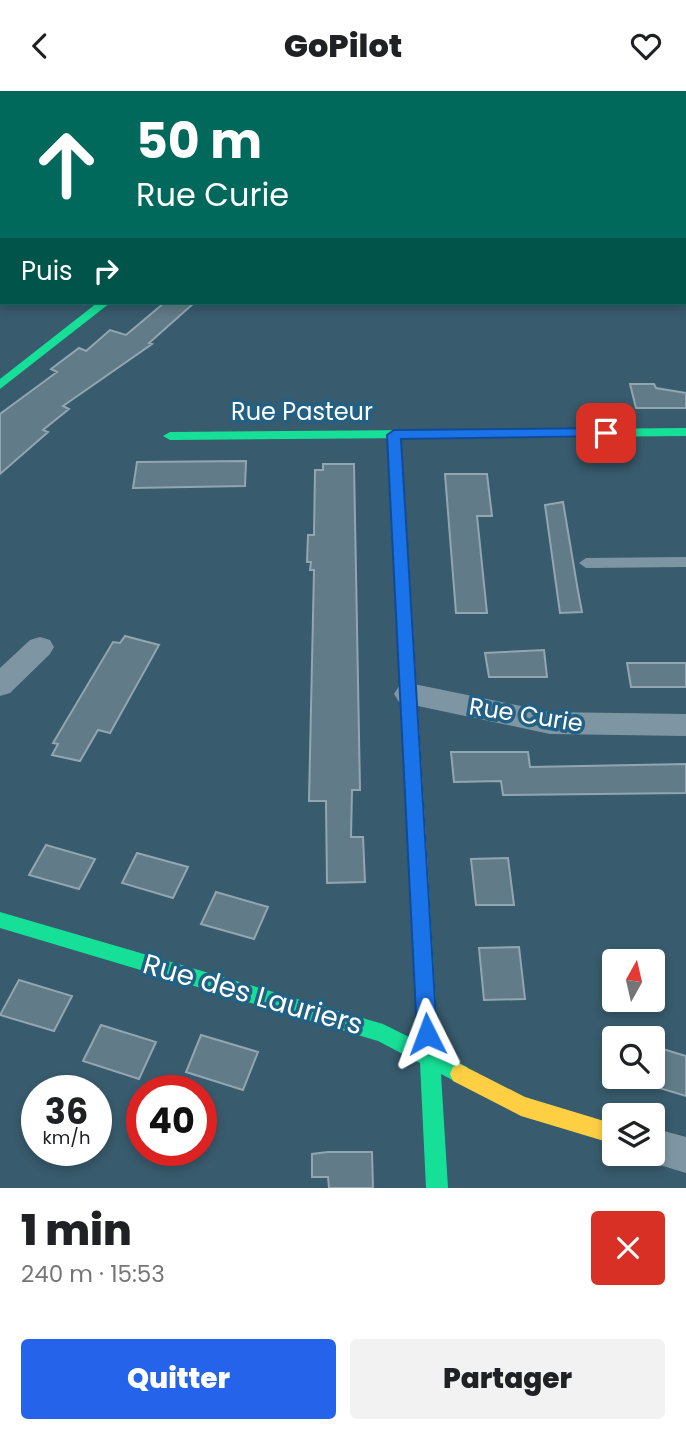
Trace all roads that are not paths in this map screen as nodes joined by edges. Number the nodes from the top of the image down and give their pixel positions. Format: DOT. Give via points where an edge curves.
graph roads {
  1 [pos="101,305"];
  2 [pos="0,385"];
  3 [pos="686,432"];
  4 [pos="394,435"];
  5 [pos="170,436"];
  6 [pos="686,562"];
  7 [pos="586,563"];
  8 [pos="40,647"];
  9 [pos="0,685"];
  10 [pos="410,694"];
  11 [pos="686,725"];
  12 [pos="0,920"];
  13 [pos="428,1056"];
  14 [pos="602,1130"];
  15 [pos="665,1150"];
  16 [pos="686,1156"];
  17 [pos="437,1188"];
  1 -- 2 [label="street"];
  3 -- 4 [label="street, Rue Pasteur"];
  4 -- 5 [label="street, Rue Pasteur"];
  4 -- 10 [label="street"];
  6 -- 7 [label="lane"];
  8 -- 9 [label="street"];
  10 -- 11 [label="street, Rue Curie" via="550,723"];
  10 -- 13 [label="street"];
  12 -- 13 [label="street, Rue des Lauriers" via="366,1027"];
  13 -- 14 [label="street, Rue des Lauriers" via="521,1106"];
  13 -- 17 [label="street"];
  15 -- 16 [label="street"];
}
